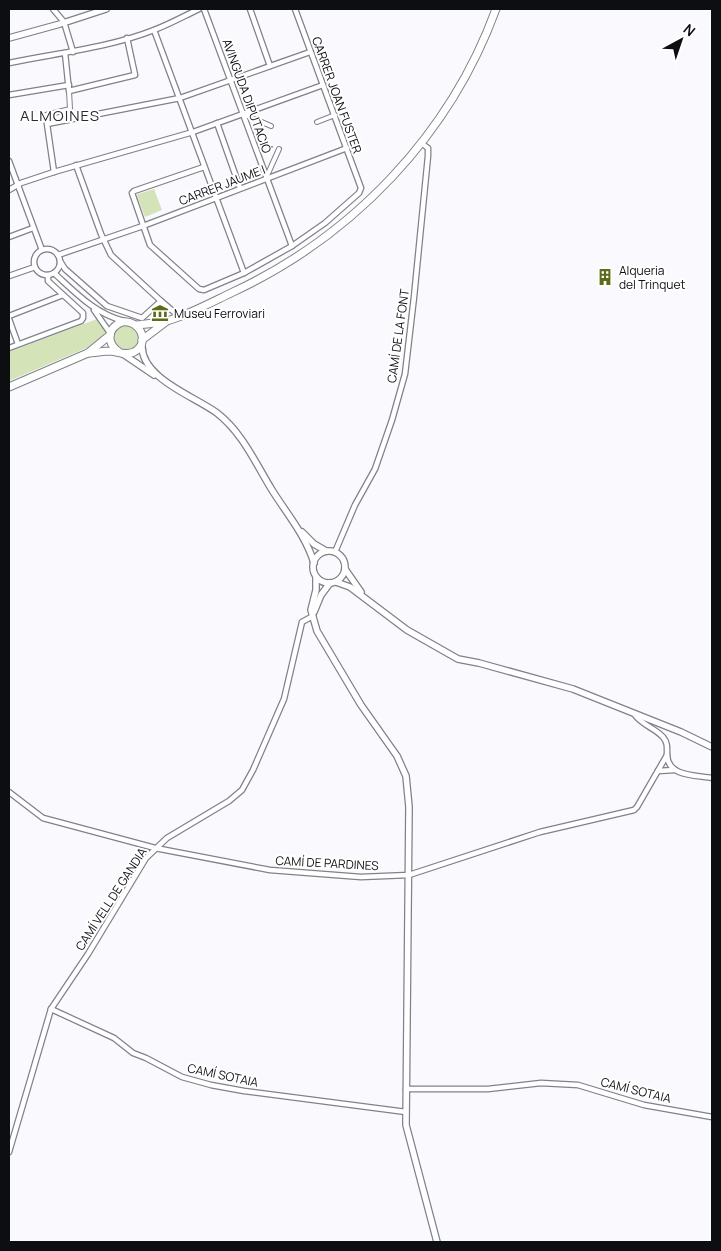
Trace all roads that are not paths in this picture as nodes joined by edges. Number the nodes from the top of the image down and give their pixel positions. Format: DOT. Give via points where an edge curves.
graph roads {
  1 [pos="53,9"];
  2 [pos="106,9"];
  3 [pos="199,9"];
  4 [pos="204,9"];
  5 [pos="250,9"];
  6 [pos="295,9"];
  7 [pos="496,9"];
  8 [pos="92,11"];
  9 [pos="64,22"];
  10 [pos="154,30"];
  11 [pos="9,38"];
  12 [pos="127,38"];
  13 [pos="73,52"];
  14 [pos="310,52"];
  15 [pos="65,53"];
  16 [pos="9,63"];
  17 [pos="270,66"];
  18 [pos="231,80"];
  19 [pos="323,84"];
  20 [pos="69,85"];
  21 [pos="70,91"];
  22 [pos="9,95"];
  23 [pos="180,98"];
  24 [pos="243,114"];
  25 [pos="335,115"];
  26 [pos="317,122"];
  27 [pos="217,123"];
  28 [pos="47,124"];
  29 [pos="270,126"];
  30 [pos="192,132"];
  31 [pos="421,143"];
  32 [pos="347,148"];
  33 [pos="279,149"];
  34 [pos="9,161"];
  35 [pos="76,165"];
  36 [pos="204,167"];
  37 [pos="54,172"];
  38 [pos="266,178"];
  39 [pos="18,186"];
  40 [pos="240,188"];
  41 [pos="9,190"];
  42 [pos="216,197"];
  43 [pos="143,226"];
  44 [pos="34,228"];
  45 [pos="9,237"];
  46 [pos="104,240"];
  47 [pos="292,246"];
  48 [pos="42,250"];
  49 [pos="58,256"];
  50 [pos="60,261"];
  51 [pos="35,267"];
  52 [pos="54,273"];
  53 [pos="244,273"];
  54 [pos="48,275"];
  55 [pos="9,276"];
  56 [pos="63,295"];
  57 [pos="160,302"];
  58 [pos="92,306"];
  59 [pos="174,312"];
  60 [pos="9,318"];
  61 [pos="167,320"];
  62 [pos="126,321"];
  63 [pos="137,325"];
  64 [pos="110,334"];
  65 [pos="142,341"];
  66 [pos="18,344"];
  67 [pos="9,348"];
  68 [pos="88,353"];
  69 [pos="121,353"];
  70 [pos="159,377"];
  71 [pos="9,387"];
  72 [pos="296,527"];
  73 [pos="326,552"];
  74 [pos="336,552"];
  75 [pos="314,563"];
  76 [pos="345,568"];
  77 [pos="316,576"];
  78 [pos="333,583"];
  79 [pos="367,599"];
  80 [pos="312,616"];
  81 [pos="635,715"];
  82 [pos="712,747"];
  83 [pos="667,755"];
  84 [pos="675,770"];
  85 [pos="658,771"];
  86 [pos="712,778"];
  87 [pos="9,792"];
  88 [pos="155,848"];
  89 [pos="409,875"];
  90 [pos="51,1010"];
  91 [pos="406,1089"];
  92 [pos="406,1112"];
  93 [pos="712,1117"];
  94 [pos="11,1132"];
  95 [pos="9,1152"];
  96 [pos="437,1242"];
  1 -- 9 [label="street"];
  2 -- 8 [label="street"];
  3 -- 10 [label="street"];
  4 -- 18 [label="street, AVINGUDA DIPUTACIÓ"];
  5 -- 17 [label="street"];
  6 -- 14 [label="street, CARRER JOAN FUSTER"];
  7 -- 31 [label="main road" via="466,77"];
  8 -- 9 [label="street"];
  9 -- 11 [label="street"];
  9 -- 13 [label="street"];
  10 -- 12 [label="street"];
  10 -- 23 [label="street"];
  12 -- 13 [label="street"];
  12 -- 21 [label="street" via="134,76"];
  13 -- 15 [label="street"];
  14 -- 17 [label="street"];
  14 -- 19 [label="street, CARRER JOAN FUSTER"];
  15 -- 16 [label="street"];
  15 -- 20 [label="street"];
  17 -- 18 [label="street"];
  18 -- 23 [label="street"];
  18 -- 24 [label="street, AVINGUDA DIPUTACIÓ"];
  19 -- 24 [label="street"];
  19 -- 25 [label="street, CARRER JOAN FUSTER"];
  20 -- 21 [label="street"];
  20 -- 22 [label="street"];
  21 -- 28 [label="street" via="70,109 46,115"];
  23 -- 28 [label="street"];
  23 -- 30 [label="street"];
  24 -- 27 [label="street"];
  24 -- 29 [label="street"];
  24 -- 38 [label="street, AVINGUDA DIPUTACIÓ"];
  25 -- 26 [label="street"];
  25 -- 32 [label="street, CARRER JOAN FUSTER"];
  27 -- 30 [label="street"];
  27 -- 40 [label="street"];
  28 -- 37 [label="street"];
  30 -- 35 [label="street"];
  30 -- 36 [label="street"];
  31 -- 61 [label="main road" via="370,200 315,244 243,287"];
  31 -- 74 [label="street, CAMÍ DE LA FONT" via="428,148 405,374 375,469 355,505"];
  32 -- 38 [label="street, CARRER JAUME I"];
  32 -- 47 [label="street, CARRER JOAN FUSTER" via="360,188 358,195"];
  33 -- 38 [label="street"];
  34 -- 39 [label="street"];
  35 -- 37 [label="street"];
  35 -- 46 [label="street"];
  36 -- 42 [label="street"];
  36 -- 43 [label="street" via="134,191 132,196"];
  37 -- 39 [label="street"];
  38 -- 40 [label="street, CARRER JAUME I"];
  38 -- 47 [label="street, AVINGUDA DIPUTACIÓ"];
  39 -- 41 [label="street"];
  39 -- 44 [label="street"];
  40 -- 42 [label="street, CARRER JAUME I"];
  42 -- 43 [label="street, CARRER JAUME I"];
  42 -- 53 [label="street"];
  43 -- 46 [label="street, CARRER JAUME I"];
  43 -- 53 [label="street" via="150,245 199,288 206,290"];
  44 -- 45 [label="street"];
  44 -- 48 [label="street"];
  46 -- 49 [label="street, CARRER JAUME I"];
  46 -- 57 [label="street" via="113,259"];
  47 -- 53 [label="street"];
  48 -- 49 [label="street" via="53,251"];
  48 -- 51 [label="street" via="35,257"];
  49 -- 50 [label="street"];
  50 -- 52 [label="street"];
  50 -- 57 [label="street" via="64,269 109,308 142,318"];
  51 -- 54 [label="street" via="41,274"];
  51 -- 55 [label="street"];
  52 -- 54 [label="street"];
  52 -- 58 [label="street"];
  54 -- 56 [label="street" via="48,281"];
  56 -- 60 [label="street"];
  56 -- 66 [label="street" via="83,313 81,321"];
  57 -- 59 [label="street"];
  58 -- 62 [label="street"];
  58 -- 64 [label="street"];
  60 -- 66 [label="street"];
  61 -- 63 [label="main road"];
  61 -- 65 [label="main road"];
  62 -- 63 [label="main road"];
  62 -- 64 [label="main road" via="118,323"];
  63 -- 65 [label="main road"];
  64 -- 68 [label="main road"];
  64 -- 69 [label="main road" via="112,345"];
  65 -- 69 [label="main road" via="137,350"];
  65 -- 70 [label="street" via="144,359"];
  66 -- 67 [label="street"];
  68 -- 69 [label="main road"];
  68 -- 71 [label="main road"];
  69 -- 70 [label="street"];
  70 -- 72 [label="street" via="228,423"];
  72 -- 73 [label="street"];
  72 -- 75 [label="street"];
  73 -- 74 [label="street"];
  73 -- 75 [label="street"];
  74 -- 76 [label="street"];
  75 -- 77 [label="street"];
  76 -- 78 [label="street" via="343,575"];
  76 -- 79 [label="street"];
  77 -- 78 [label="street" via="324,582"];
  77 -- 80 [label="street"];
  78 -- 79 [label="street" via="350,587"];
  78 -- 80 [label="street" via="321,595"];
  79 -- 81 [label="street" via="407,630 458,659 573,690"];
  80 -- 88 [label="street, CAMÍ VELL DE GANDIA" via="302,622 284,699 242,790 229,802"];
  80 -- 89 [label="street" via="321,639 404,770 409,807"];
  81 -- 82 [label="street"];
  81 -- 83 [label="street" via="664,738 668,744"];
  83 -- 84 [label="street"];
  83 -- 85 [label="street, CAMÍ DE PARDINES"];
  84 -- 85 [label="street"];
  84 -- 86 [label="street"];
  85 -- 89 [label="street, CAMÍ DE PARDINES" via="634,810 540,832"];
  87 -- 88 [label="street, CAMÍ DE PARDINES" via="43,818"];
  88 -- 89 [label="street, CAMÍ DE PARDINES" via="270,870 361,877"];
  88 -- 90 [label="street, CAMÍ VELL DE GANDIA"];
  89 -- 91 [label="street"];
  90 -- 92 [label="street, CAMÍ SOTAIA" via="114,1038 133,1053 182,1077 244,1091"];
  90 -- 94 [label="street, CAMÍ VELL DE GANDIA"];
  91 -- 92 [label="street"];
  91 -- 93 [label="street, CAMÍ SOTAIA" via="488,1089 541,1083 578,1085 644,1105"];
  92 -- 96 [label="street" via="410,1145"];
  94 -- 95 [label="street, CAMÍ VELL DE GANDIA"];
}
